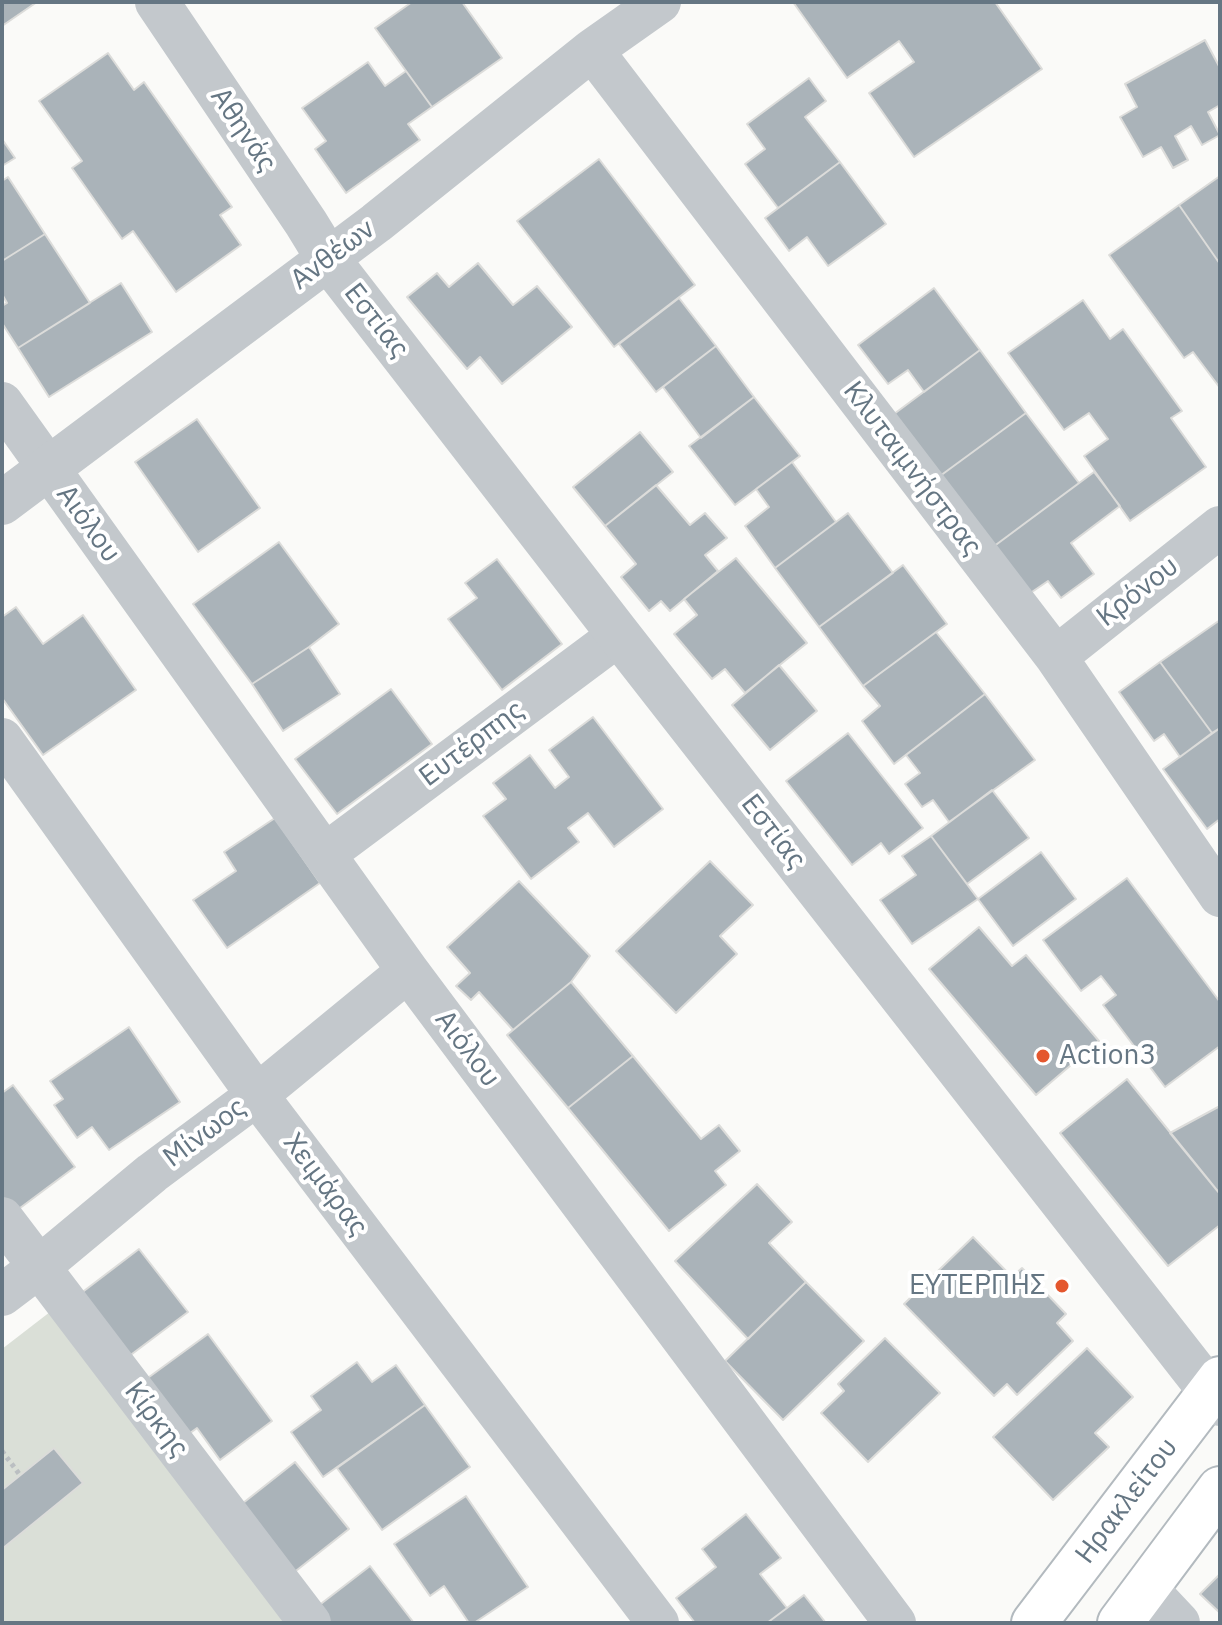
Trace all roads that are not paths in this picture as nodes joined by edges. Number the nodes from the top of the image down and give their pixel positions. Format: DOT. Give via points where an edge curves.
graph roads {
  1 [pos="157,2"];
  2 [pos="660,2"];
  3 [pos="592,50"];
  4 [pos="328,259"];
  5 [pos="2,403"];
  6 [pos="48,469"];
  7 [pos="2,503"];
  8 [pos="1220,527"];
  9 [pos="619,635"];
  10 [pos="1056,657"];
  11 [pos="2,739"];
  12 [pos="325,854"];
  13 [pos="1220,896"];
  14 [pos="408,971"];
  15 [pos="257,1095"];
  16 [pos="2,1218"];
  17 [pos="39,1267"];
  18 [pos="2,1295"];
  19 [pos="1217,1392"];
  20 [pos="1220,1489"];
  21 [pos="1147,1589"];
  22 [pos="310,1623"];
  23 [pos="658,1623"];
  24 [pos="895,1623"];
  25 [pos="1034,1623"];
  26 [pos="1120,1623"];
  27 [pos="1179,1623"];
  1 -- 4 [label="street, Αθηνάς"];
  2 -- 3 [label="street, Ανθέων"];
  3 -- 4 [label="street, Ανθέων"];
  3 -- 10 [label="street, Κλυταιμνήστρας"];
  4 -- 6 [label="street, Ανθέων"];
  4 -- 9 [label="street, Εστίας"];
  5 -- 6 [label="street, Αιόλου"];
  6 -- 7 [label="street, Ανθέων"];
  6 -- 12 [label="street, Αιόλου"];
  8 -- 10 [label="street, Κρόνου"];
  9 -- 12 [label="street, Ευτέρπης"];
  9 -- 19 [label="street, Εστίας"];
  10 -- 13 [label="street, Κλυταιμνήστρας"];
  11 -- 15 [label="street, Χειμάρας"];
  12 -- 14 [label="street, Αιόλου"];
  14 -- 15 [label="street, Μίνωος"];
  14 -- 24 [label="street, Αιόλου"];
  15 -- 17 [label="street, Μίνωος"];
  15 -- 23 [label="street, Χειμάρας"];
  16 -- 17 [label="street, Κίρκης"];
  17 -- 18 [label="street, Μίνωος"];
  17 -- 22 [label="street, Κίρκης"];
  19 -- 25 [label="main road, Ηρακλείτου"];
  20 -- 21 [label="main road"];
  21 -- 26 [label="main road"];
  21 -- 27 [label="street"];
}
